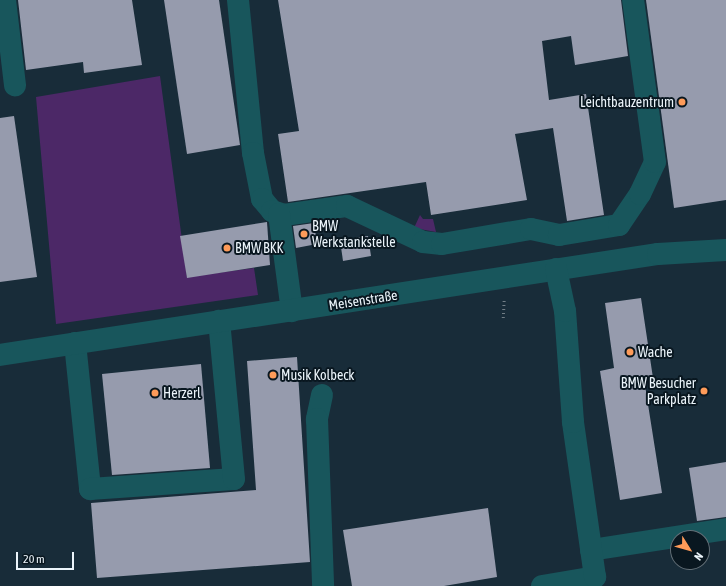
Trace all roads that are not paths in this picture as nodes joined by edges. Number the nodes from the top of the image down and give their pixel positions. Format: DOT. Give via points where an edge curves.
graph roads {
  1 [pos="5,0"];
  2 [pos="238,0"];
  3 [pos="633,0"];
  4 [pos="15,85"];
  5 [pos="279,214"];
  6 [pos="726,250"];
  7 [pos="556,269"];
  8 [pos="292,311"];
  9 [pos="219,321"];
  10 [pos="75,343"];
  11 [pos="0,355"];
  12 [pos="322,395"];
  13 [pos="726,529"];
  14 [pos="591,550"];
  15 [pos="323,586"];
  16 [pos="542,586"];
  1 -- 4 [label="street"];
  2 -- 5 [label="street" via="253,153 262,199 272,212"];
  3 -- 5 [label="street" via="655,162 640,194 619,225 559,235 531,229 442,244 423,242 347,206"];
  5 -- 8 [label="street"];
  6 -- 7 [label="street, Meisenstraße" via="658,254"];
  7 -- 8 [label="street, Meisenstraße"];
  7 -- 14 [label="street" via="565,310 573,422"];
  8 -- 9 [label="street, Meisenstraße"];
  9 -- 10 [label="street, Meisenstraße"];
  9 -- 10 [label="street" via="234,479 90,489"];
  10 -- 11 [label="street, Meisenstraße"];
  12 -- 15 [label="street" via="317,418"];
  13 -- 14 [label="street"];
  14 -- 16 [label="street" via="595,577"];
}
